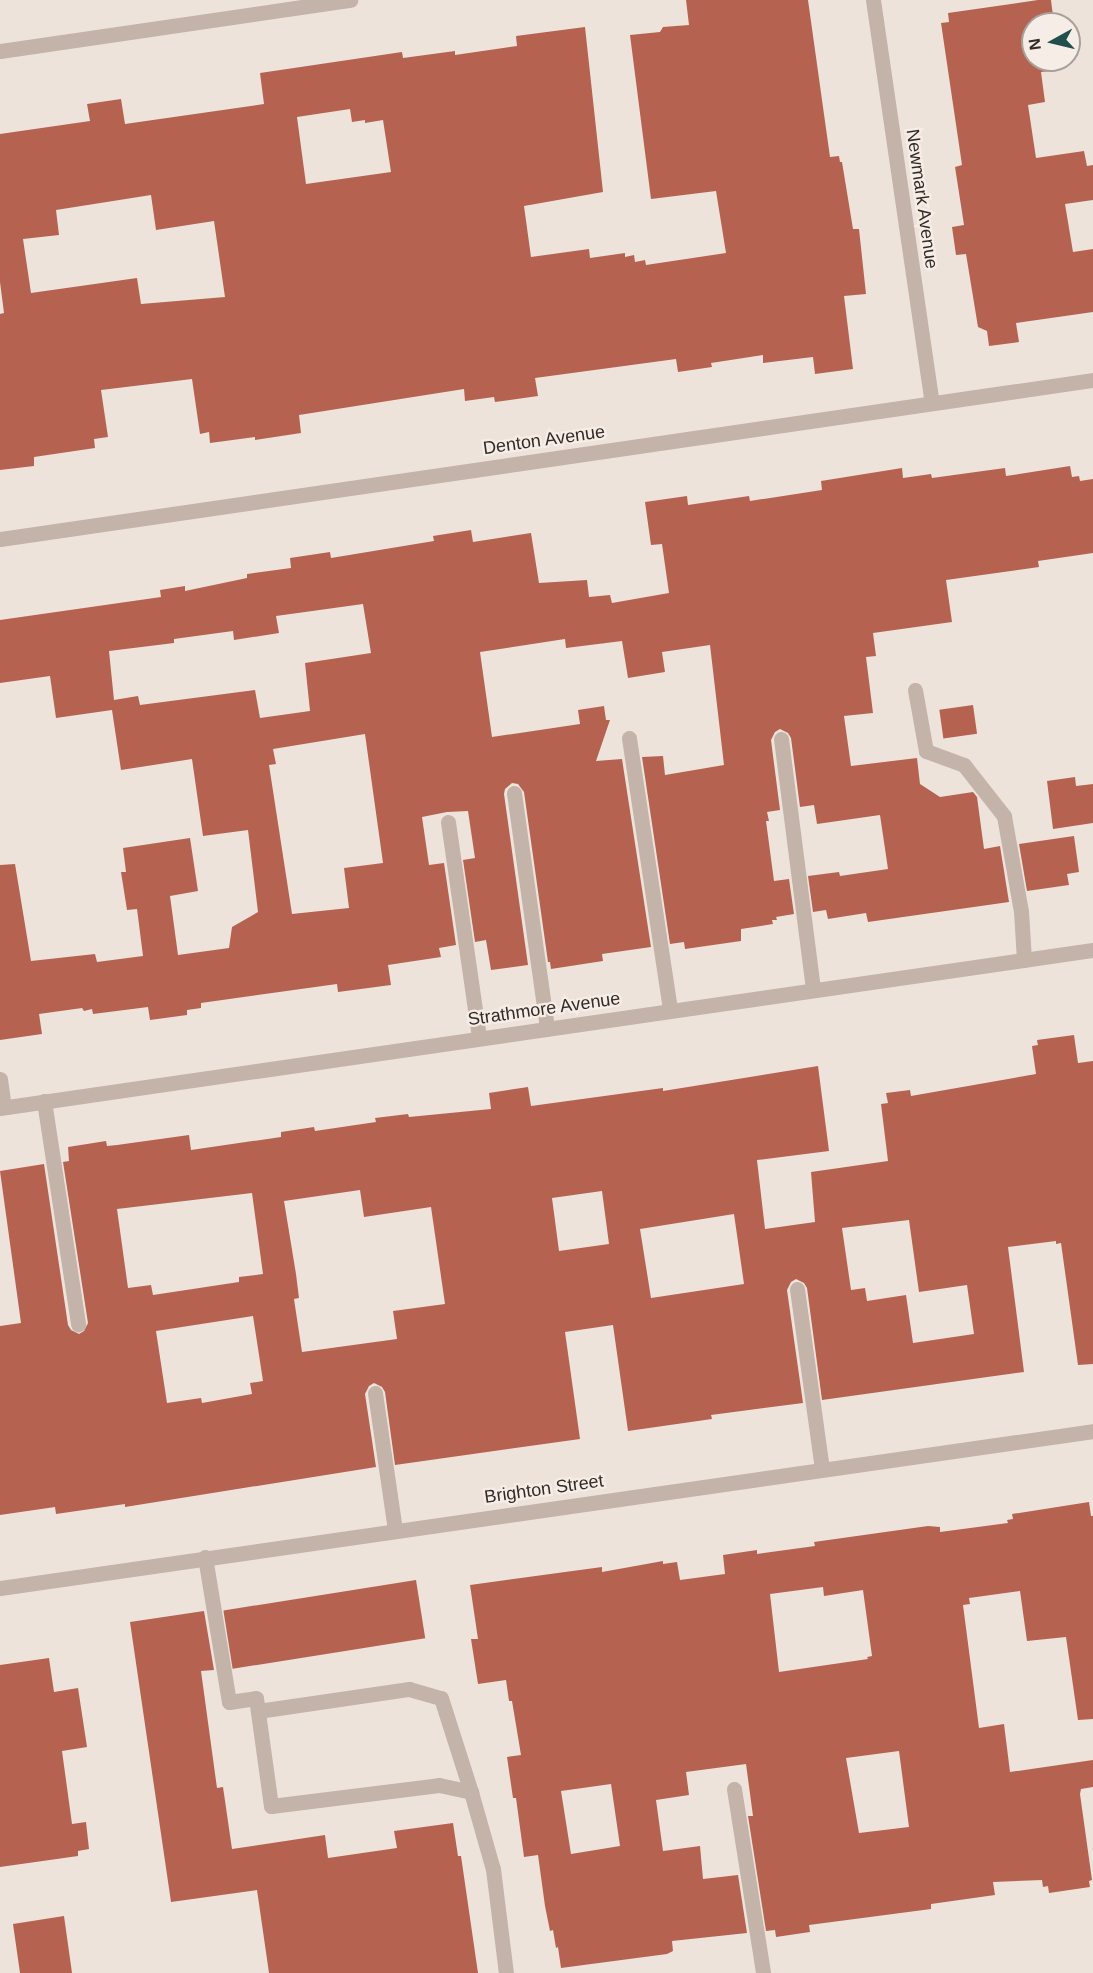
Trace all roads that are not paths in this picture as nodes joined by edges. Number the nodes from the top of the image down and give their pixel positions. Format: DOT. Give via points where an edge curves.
graph roads {
  1 [pos="350,0"];
  2 [pos="873,0"];
  3 [pos="0,51"];
  4 [pos="1093,380"];
  5 [pos="932,403"];
  6 [pos="0,540"];
  7 [pos="915,690"];
  8 [pos="629,738"];
  9 [pos="781,739"];
  10 [pos="514,794"];
  11 [pos="448,822"];
  12 [pos="1093,950"];
  13 [pos="1024,960"];
  14 [pos="813,990"];
  15 [pos="670,1010"];
  16 [pos="547,1029"];
  17 [pos="480,1038"];
  18 [pos="0,1079"];
  19 [pos="44,1101"];
  20 [pos="2,1107"];
  21 [pos="797,1289"];
  22 [pos="78,1324"];
  23 [pos="375,1393"];
  24 [pos="1093,1431"];
  25 [pos="822,1469"];
  26 [pos="395,1530"];
  27 [pos="205,1557"];
  28 [pos="0,1588"];
  29 [pos="258,1712"];
  30 [pos="734,1789"];
  31 [pos="471,1792"];
  32 [pos="506,1973"];
  33 [pos="763,1973"];
  1 -- 3 [label="street"];
  2 -- 5 [label="street, Newmark Avenue"];
  4 -- 5 [label="street, Denton Avenue"];
  5 -- 6 [label="street, Denton Avenue"];
  7 -- 13 [label="street" via="926,751 964,765 1004,816 1021,911"];
  8 -- 15 [label="street"];
  9 -- 14 [label="street"];
  10 -- 16 [label="street"];
  11 -- 17 [label="street"];
  12 -- 13 [label="street, Strathmore Avenue"];
  13 -- 14 [label="street, Strathmore Avenue"];
  14 -- 15 [label="street, Strathmore Avenue"];
  15 -- 16 [label="street, Strathmore Avenue"];
  16 -- 17 [label="street, Strathmore Avenue"];
  17 -- 19 [label="street, Strathmore Avenue"];
  18 -- 20 [label="street"];
  19 -- 20 [label="street, Strathmore Avenue"];
  19 -- 22 [label="street"];
  21 -- 25 [label="street"];
  23 -- 26 [label="street"];
  24 -- 25 [label="street, Brighton Street"];
  25 -- 26 [label="street, Brighton Street"];
  26 -- 27 [label="street, Brighton Street"];
  27 -- 28 [label="street, Brighton Street"];
  27 -- 29 [label="street" via="229,1702 256,1698"];
  29 -- 31 [label="street" via="409,1689 441,1698"];
  29 -- 31 [label="street" via="271,1806 439,1785"];
  30 -- 33 [label="street"];
  31 -- 32 [label="street" via="493,1869"];
}
